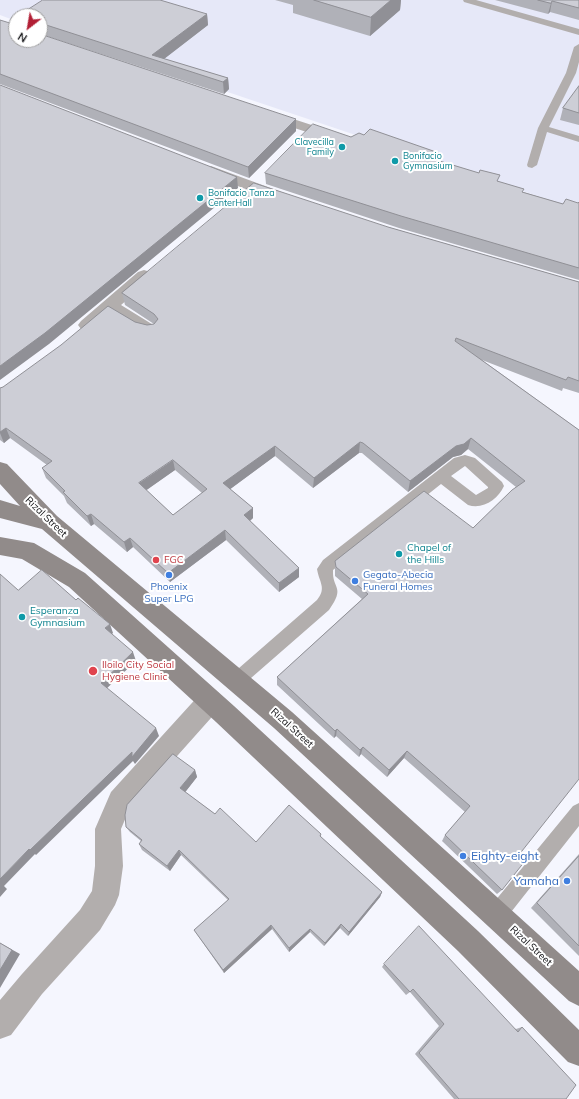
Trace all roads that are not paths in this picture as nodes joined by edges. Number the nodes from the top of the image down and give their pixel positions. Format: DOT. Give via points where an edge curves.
graph roads {
  1 [pos="467,0"];
  2 [pos="579,32"];
  3 [pos="579,47"];
  4 [pos="258,111"];
  5 [pos="543,128"];
  6 [pos="579,139"];
  7 [pos="351,142"];
  8 [pos="532,165"];
  9 [pos="201,167"];
  10 [pos="296,202"];
  11 [pos="154,268"];
  12 [pos="109,306"];
  13 [pos="149,330"];
  14 [pos="74,335"];
  15 [pos="0,470"];
  16 [pos="442,477"];
  17 [pos="0,509"];
  18 [pos="49,522"];
  19 [pos="0,546"];
  20 [pos="26,550"];
  21 [pos="237,680"];
  22 [pos="210,701"];
  23 [pos="579,812"];
  24 [pos="497,914"];
  25 [pos="579,990"];
  26 [pos="0,1024"];
  27 [pos="579,1051"];
  1 -- 2 [label="lane"];
  3 -- 5 [label="lane" via="571,73"];
  4 -- 7 [label="street" via="304,134"];
  5 -- 6 [label="lane"];
  5 -- 8 [label="lane"];
  9 -- 10 [label="street"];
  11 -- 12 [label="street"];
  12 -- 13 [label="street"];
  12 -- 14 [label="street"];
  15 -- 18 [label="main road, Rizal Street"];
  16 -- 21 [label="lane" via="328,565 325,569 332,590 330,597"];
  17 -- 18 [label="main road"];
  18 -- 20 [label="main road"];
  18 -- 21 [label="main road, Rizal Street"];
  19 -- 20 [label="main road"];
  20 -- 22 [label="main road" via="77,580"];
  21 -- 24 [label="main road, Rizal Street"];
  22 -- 26 [label="street" via="120,801 108,828 109,866 105,895 90,920"];
  22 -- 27 [label="main road" via="468,941"];
  23 -- 24 [label="lane"];
  24 -- 25 [label="main road, Rizal Street"];
}
